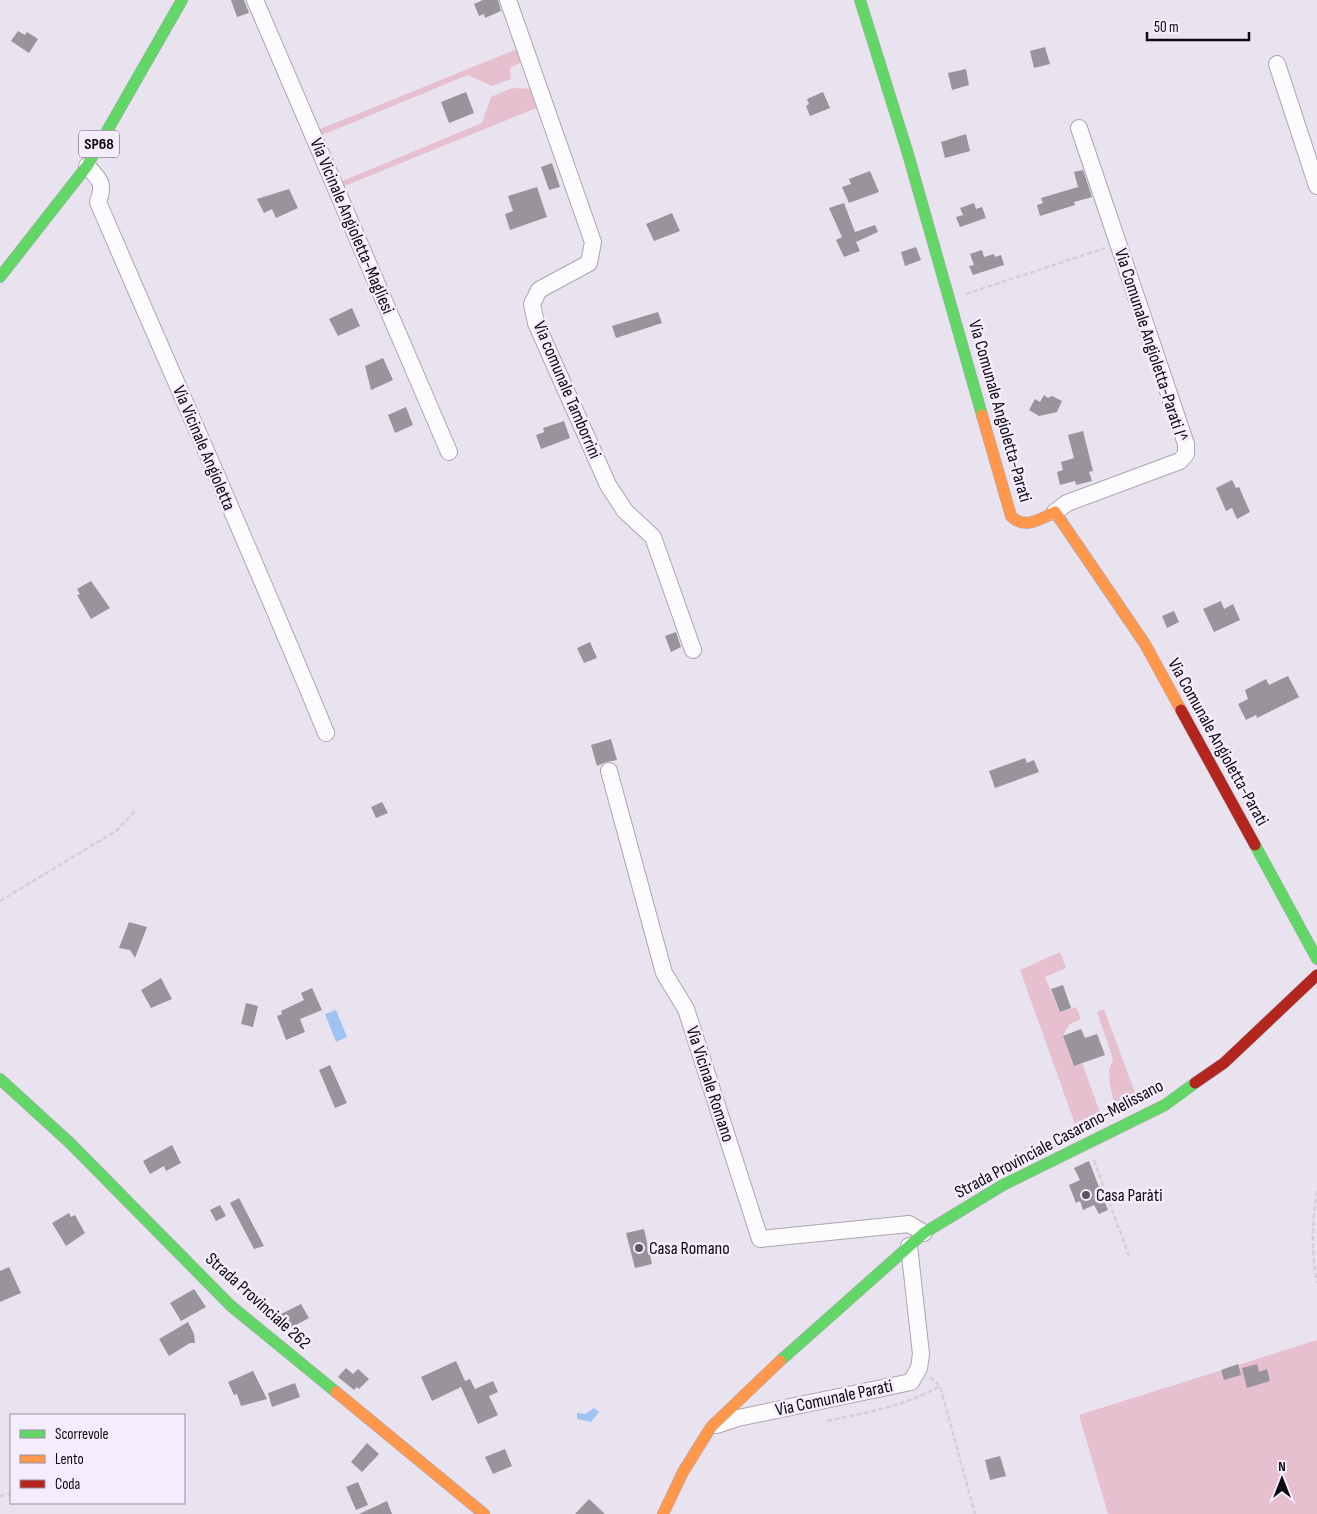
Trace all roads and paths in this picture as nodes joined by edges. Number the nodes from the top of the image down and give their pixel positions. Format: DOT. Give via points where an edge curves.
graph roads {
  1 [pos="182,0"];
  2 [pos="255,0"];
  3 [pos="508,0"];
  4 [pos="860,0"];
  5 [pos="1277,64"];
  6 [pos="1079,128"];
  7 [pos="87,166"];
  8 [pos="1317,186"];
  9 [pos="1118,244"];
  10 [pos="0,277"];
  11 [pos="950,299"];
  12 [pos="450,452"];
  13 [pos="1055,512"];
  14 [pos="693,650"];
  15 [pos="326,733"];
  16 [pos="609,771"];
  17 [pos="134,811"];
  18 [pos="0,901"];
  19 [pos="1317,959"];
  20 [pos="1317,975"];
  21 [pos="0,1079"];
  22 [pos="1090,1144"];
  23 [pos="1317,1191"];
  24 [pos="924,1233"];
  25 [pos="909,1246"];
  26 [pos="1128,1256"];
  27 [pos="1317,1283"];
  28 [pos="919,1368"];
  29 [pos="940,1386"];
  30 [pos="827,1421"];
  31 [pos="711,1428"];
  32 [pos="484,1514"];
  33 [pos="663,1514"];
  34 [pos="976,1514"];
  1 -- 7 [label="street, SP68"];
  2 -- 12 [label="street, Via Vicinale Angioletta-Magliesi"];
  3 -- 14 [label="street, Via comunale Tamborrini" via="593,242 589,263 539,290 532,304 536,323 608,485 625,512 652,537"];
  4 -- 11 [label="street, Via Comunale Angioletta-Parati"];
  5 -- 8 [label="street"];
  6 -- 9 [label="street, Via Comunale Angioletta-Parati I^"];
  7 -- 10 [label="street, SP68"];
  7 -- 15 [label="street, Via Vicinale Angioletta" via="100,181 102,190 98,202"];
  9 -- 11 [label="path"];
  9 -- 13 [label="street, Via Comunale Angioletta-Parati I^" via="1186,444 1186,454 1180,460 1067,503"];
  11 -- 13 [label="street, Via Comunale Angioletta-Parati" via="1011,516 1021,524"];
  13 -- 19 [label="street, Via Comunale Angioletta-Parati" via="1145,644"];
  16 -- 24 [label="street, Via Vicinale Romano" via="664,973 686,1009 760,1239 909,1224"];
  17 -- 18 [label="path" via="116,831"];
  20 -- 22 [label="street, Strada Provinciale Casarano-Melissano" via="1224,1063 1165,1105"];
  21 -- 32 [label="street, Strada Provinciale 262" via="76,1150 231,1306"];
  22 -- 24 [label="street, Strada Provinciale Casarano-Melissano" via="1003,1185"];
  22 -- 26 [label="path"];
  23 -- 27 [label="path" via="1312,1231"];
  24 -- 25 [label="street, Strada Provinciale Casarano-Melissano"];
  25 -- 28 [label="street" via="921,1354"];
  25 -- 31 [label="street, Strada Provinciale Casarano-Melissano" via="809,1334"];
  28 -- 29 [label="path"];
  28 -- 31 [label="street, Via Comunale Parati" via="911,1382 738,1418"];
  29 -- 30 [label="path" via="892,1408"];
  29 -- 34 [label="path"];
  31 -- 33 [label="street, Strada Provinciale Casarano-Melissano" via="683,1472"];
}
